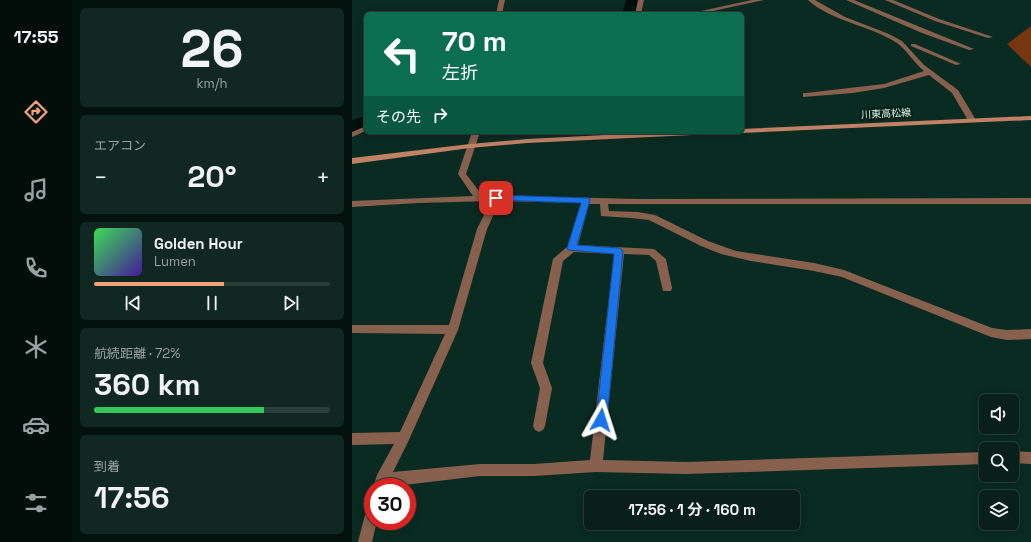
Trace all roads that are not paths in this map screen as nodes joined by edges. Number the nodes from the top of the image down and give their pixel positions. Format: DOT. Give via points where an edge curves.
graph roads {
  1 [pos="502,0"];
  2 [pos="641,0"];
  3 [pos="761,0"];
  4 [pos="811,0"];
  5 [pos="849,0"];
  6 [pos="888,0"];
  7 [pos="499,12"];
  8 [pos="638,12"];
  9 [pos="700,12"];
  10 [pos="925,32"];
  11 [pos="990,37"];
  12 [pos="903,46"];
  13 [pos="971,49"];
  14 [pos="958,64"];
  15 [pos="929,72"];
  16 [pos="806,95"];
  17 [pos="1031,118"];
  18 [pos="972,120"];
  19 [pos="364,129"];
  20 [pos="744,131"];
  21 [pos="352,134"];
  22 [pos="475,134"];
  23 [pos="672,134"];
  24 [pos="470,146"];
  25 [pos="352,161"];
  26 [pos="496,198"];
  27 [pos="480,199"];
  28 [pos="586,200"];
  29 [pos="604,201"];
  30 [pos="1031,201"];
  31 [pos="352,204"];
  32 [pos="572,248"];
  33 [pos="619,251"];
  34 [pos="667,288"];
  35 [pos="352,329"];
  36 [pos="453,330"];
  37 [pos="1031,334"];
  38 [pos="539,426"];
  39 [pos="352,438"];
  40 [pos="404,438"];
  41 [pos="1019,457"];
  42 [pos="979,458"];
  43 [pos="1031,458"];
  44 [pos="596,466"];
  45 [pos="384,478"];
  46 [pos="416,479"];
  47 [pos="368,530"];
  48 [pos="365,542"];
  1 -- 7 [label="street"];
  2 -- 8 [label="street"];
  3 -- 9 [label="street"];
  4 -- 12 [label="street" via="843,18 887,35"];
  5 -- 10 [label="street"];
  6 -- 10 [label="street"];
  10 -- 11 [label="street"];
  10 -- 12 [label="street"];
  10 -- 13 [label="street"];
  10 -- 14 [label="street"];
  12 -- 15 [label="street"];
  15 -- 16 [label="street" via="894,84"];
  15 -- 18 [label="street" via="955,92"];
  17 -- 18 [label="main road, 川東高松線"];
  18 -- 20 [label="main road, 川東高松線"];
  19 -- 21 [label="street"];
  22 -- 24 [label="street"];
  23 -- 24 [label="main road"];
  24 -- 25 [label="main road"];
  24 -- 27 [label="street" via="462,174"];
  26 -- 27 [label="street"];
  26 -- 28 [label="street"];
  26 -- 36 [label="street" via="482,229"];
  27 -- 31 [label="street"];
  28 -- 29 [label="street"];
  28 -- 32 [label="street"];
  29 -- 30 [label="street"];
  29 -- 37 [label="street" via="604,214 642,215 722,250 763,260 826,268 991,332 1007,335"];
  32 -- 33 [label="street"];
  32 -- 38 [label="street" via="558,259 537,363 546,388"];
  33 -- 34 [label="street" via="651,252 661,259"];
  33 -- 44 [label="street"];
  35 -- 36 [label="street"];
  36 -- 40 [label="street"];
  39 -- 40 [label="street"];
  40 -- 45 [label="street"];
  41 -- 43 [label="street"];
  42 -- 44 [label="street" via="686,468"];
  44 -- 46 [label="street" via="480,470"];
  47 -- 48 [label="street"];
}
